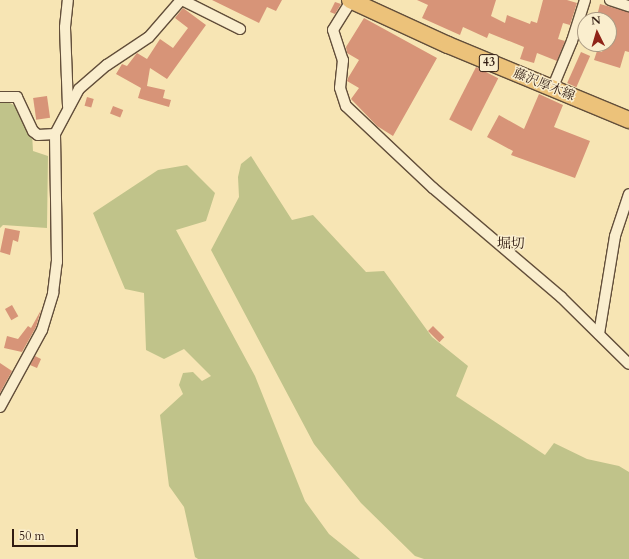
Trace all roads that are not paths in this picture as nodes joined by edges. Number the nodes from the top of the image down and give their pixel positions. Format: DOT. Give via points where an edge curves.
graph roads {
  1 [pos="68,0"];
  2 [pos="182,0"];
  3 [pos="350,0"];
  4 [pos="585,0"];
  5 [pos="610,0"];
  6 [pos="629,6"];
  7 [pos="240,30"];
  8 [pos="552,89"];
  9 [pos="0,97"];
  10 [pos="68,106"];
  11 [pos="629,120"];
  12 [pos="55,134"];
  13 [pos="629,194"];
  14 [pos="599,334"];
  15 [pos="629,364"];
  16 [pos="0,407"];
  1 -- 10 [label="street" via="65,28"];
  2 -- 7 [label="street"];
  2 -- 10 [label="street" via="149,37 90,78"];
  3 -- 8 [label="main road, 藤沢厚木線 / 43"];
  3 -- 14 [label="street" via="333,30 343,60 340,88 343,101 433,188 561,297"];
  4 -- 8 [label="street" via="572,41"];
  5 -- 6 [label="street"];
  8 -- 11 [label="main road, 藤沢厚木線 / 43"];
  9 -- 12 [label="street" via="17,97 33,131 38,135"];
  10 -- 12 [label="street"];
  12 -- 16 [label="street" via="57,262 52,294 42,330"];
  13 -- 14 [label="street" via="615,236"];
  14 -- 15 [label="street"];
}
